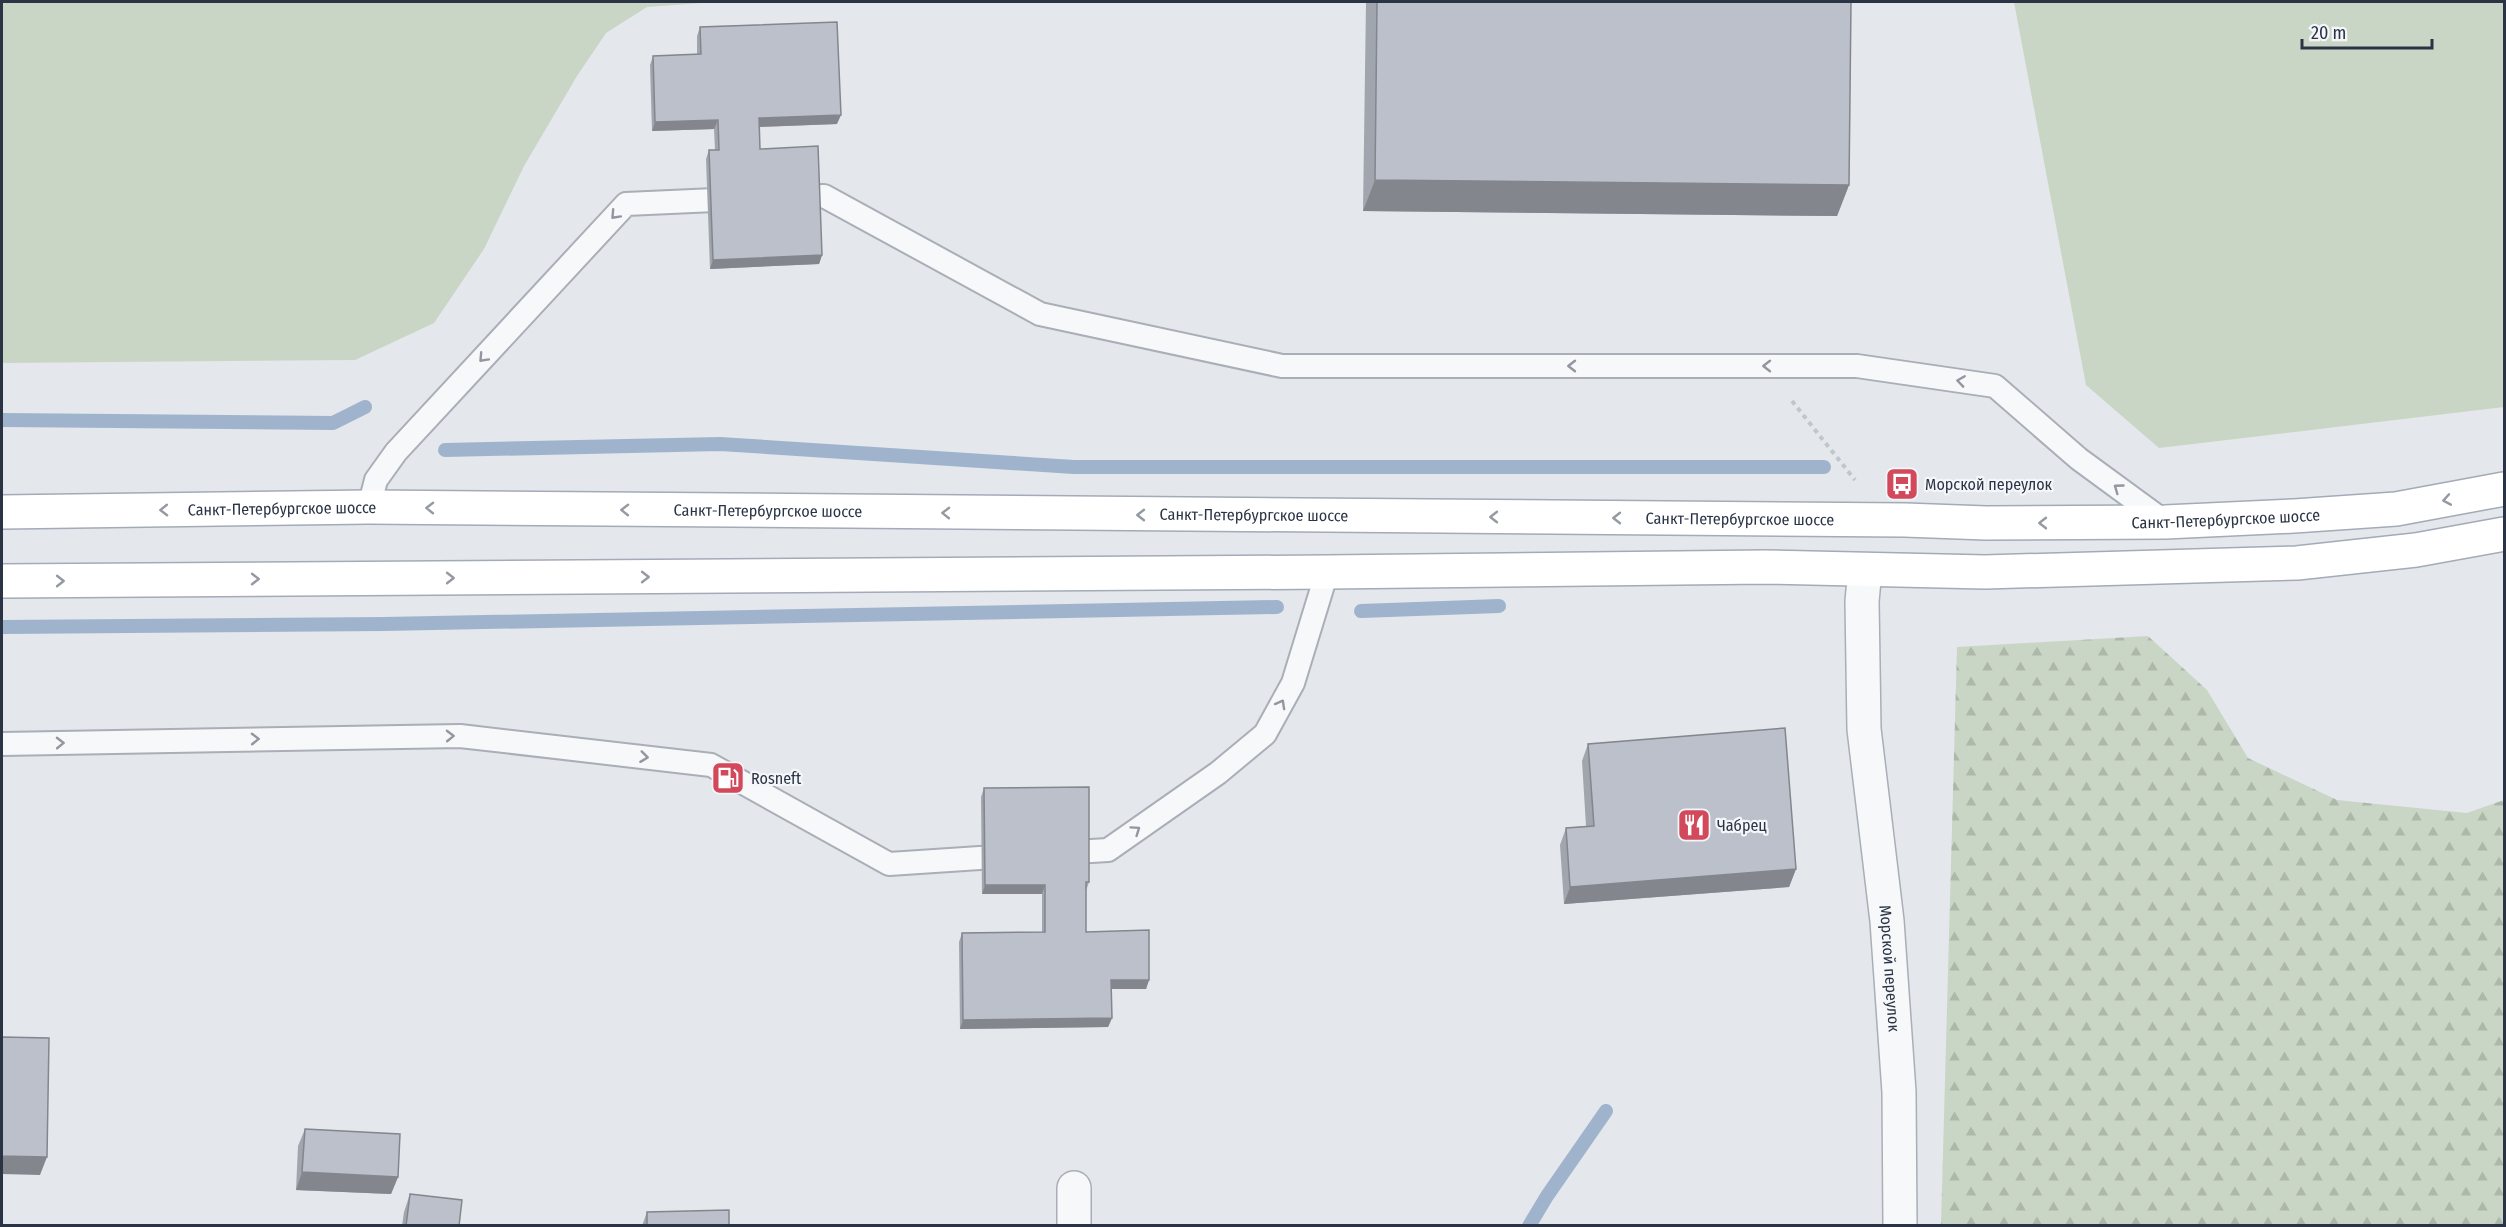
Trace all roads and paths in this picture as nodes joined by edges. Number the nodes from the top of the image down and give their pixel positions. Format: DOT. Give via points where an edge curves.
graph roads {
  1 [pos="1758,366"];
  2 [pos="1860,486"];
  3 [pos="2505,489"];
  4 [pos="369,507"];
  5 [pos="2,512"];
  6 [pos="2165,522"];
  7 [pos="2505,534"];
  8 [pos="1865,570"];
  9 [pos="1327,572"];
  10 [pos="2,581"];
  11 [pos="2,744"];
  12 [pos="1074,1188"];
  13 [pos="1074,1226"];
  14 [pos="1900,1226"];
  1 -- 2 [label="path" via="1808,419"];
  1 -- 4 [label="lane, one-way" via="1282,366 1040,314 824,196 626,204 396,452 376,480"];
  6 -- 1 [label="lane, one-way" via="2079,459 1995,386 1857,366"];
  3 -- 6 [label="main road, Санкт-Петербургское шоссе, one-way" via="2396,509"];
  4 -- 5 [label="main road, Санкт-Петербургское шоссе, one-way"];
  6 -- 4 [label="main road, Санкт-Петербургское шоссе, one-way"];
  7 -- 8 [label="main road" via="2297,563 1985,572"];
  8 -- 9 [label="main road" via="1765,567"];
  8 -- 14 [label="street, Морской переулок" via="1864,729 1888,932 1899,1092"];
  10 -- 9 [label="main road, one-way"];
  11 -- 9 [label="lane, one-way" via="460,736 711,765 889,864 1108,850 1218,773 1265,734 1293,683"];
  12 -- 13 [label="street"];
}
